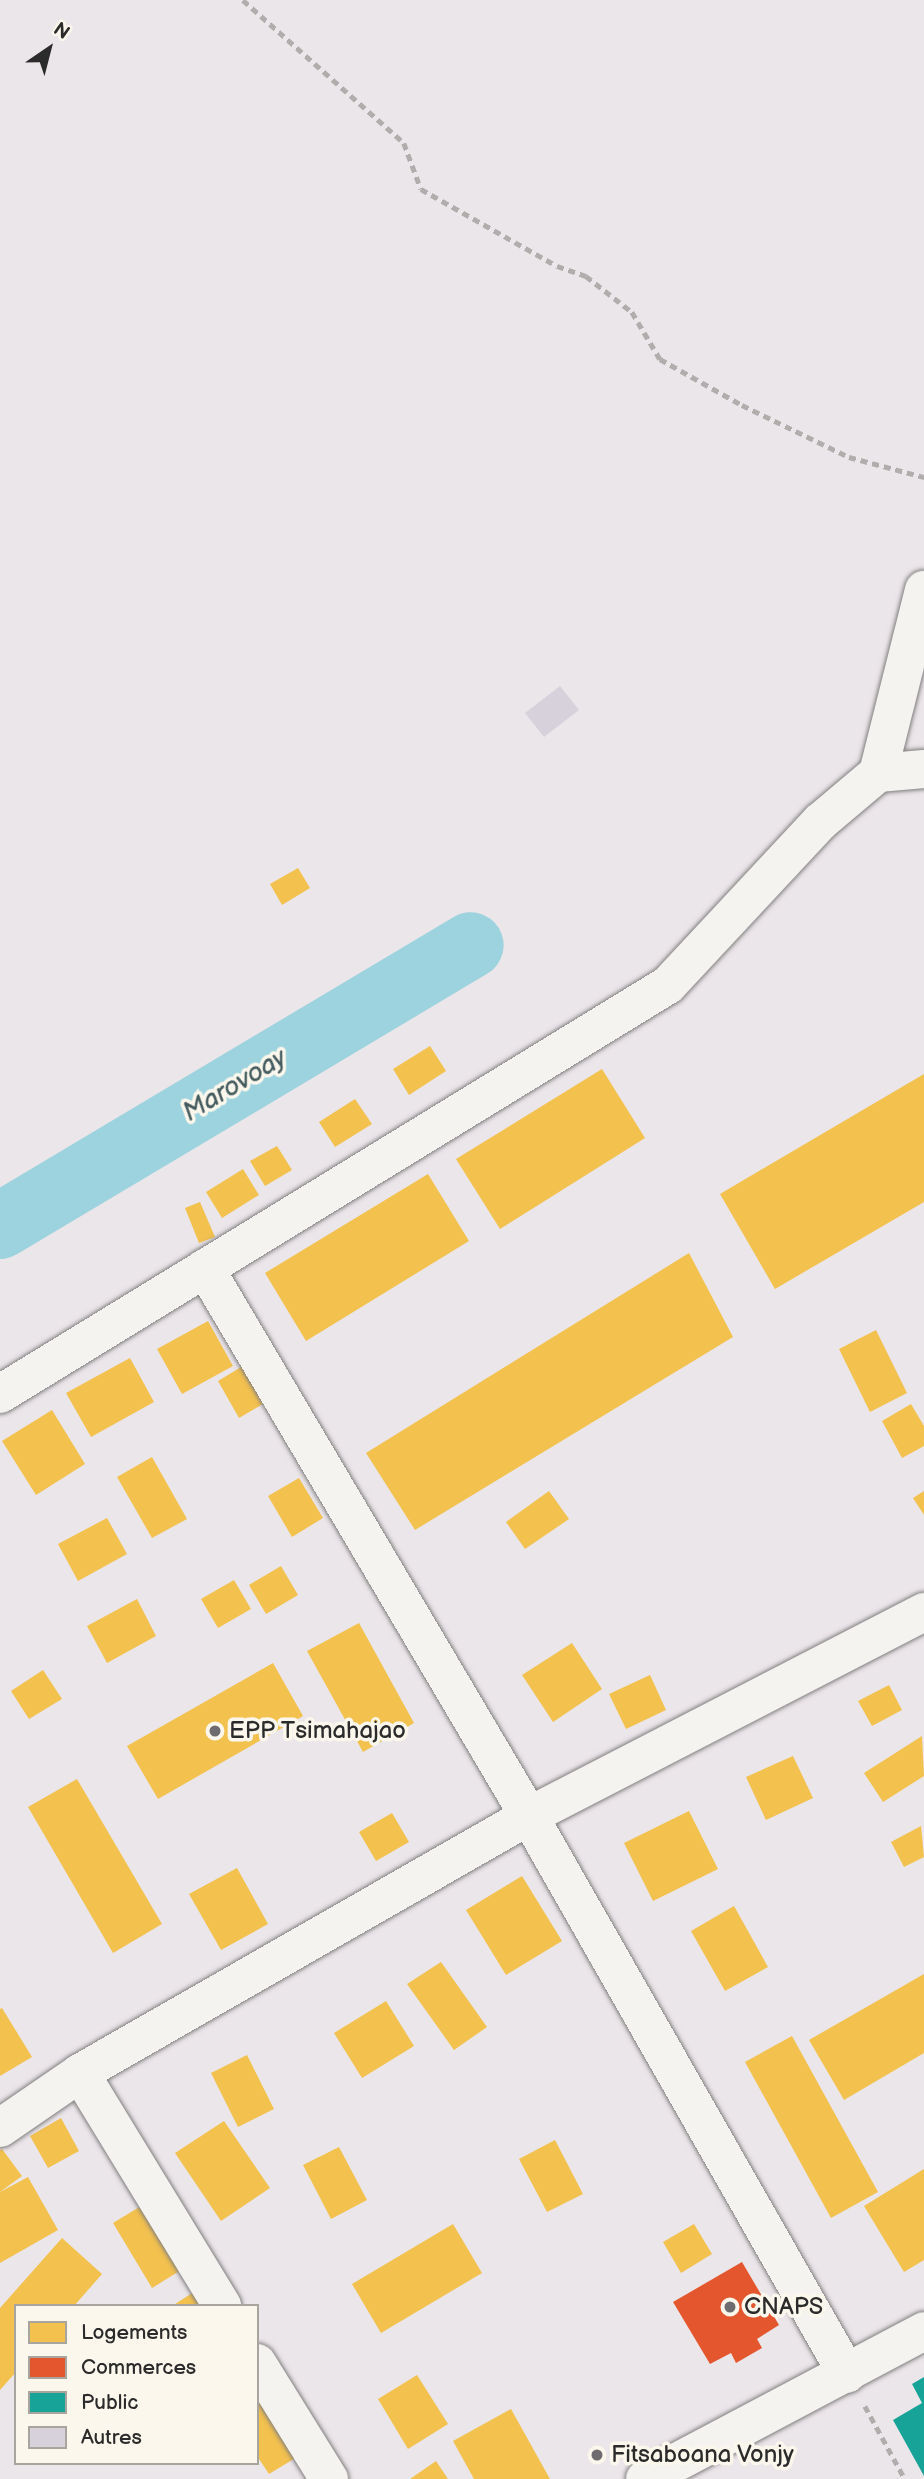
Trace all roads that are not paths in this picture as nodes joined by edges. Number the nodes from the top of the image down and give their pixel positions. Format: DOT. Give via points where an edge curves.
graph roads {
  1 [pos="924,590"];
  2 [pos="924,752"];
  3 [pos="924,769"];
  4 [pos="878,773"];
  5 [pos="205,1268"];
  6 [pos="0,1394"];
  7 [pos="924,1612"];
  8 [pos="529,1816"];
  9 [pos="80,2073"];
  10 [pos="0,2128"];
  11 [pos="221,2304"];
  12 [pos="924,2331"];
  13 [pos="259,2366"];
  14 [pos="847,2374"];
  15 [pos="328,2479"];
  16 [pos="645,2479"];
  1 -- 4 [label="street"];
  2 -- 4 [label="street"];
  3 -- 4 [label="street"];
  4 -- 5 [label="street" via="820,822 668,985"];
  5 -- 6 [label="street"];
  5 -- 8 [label="street"];
  7 -- 8 [label="street"];
  8 -- 9 [label="street"];
  8 -- 14 [label="street"];
  9 -- 10 [label="street"];
  9 -- 11 [label="street"];
  12 -- 14 [label="street"];
  13 -- 15 [label="street"];
  14 -- 16 [label="street"];
}
